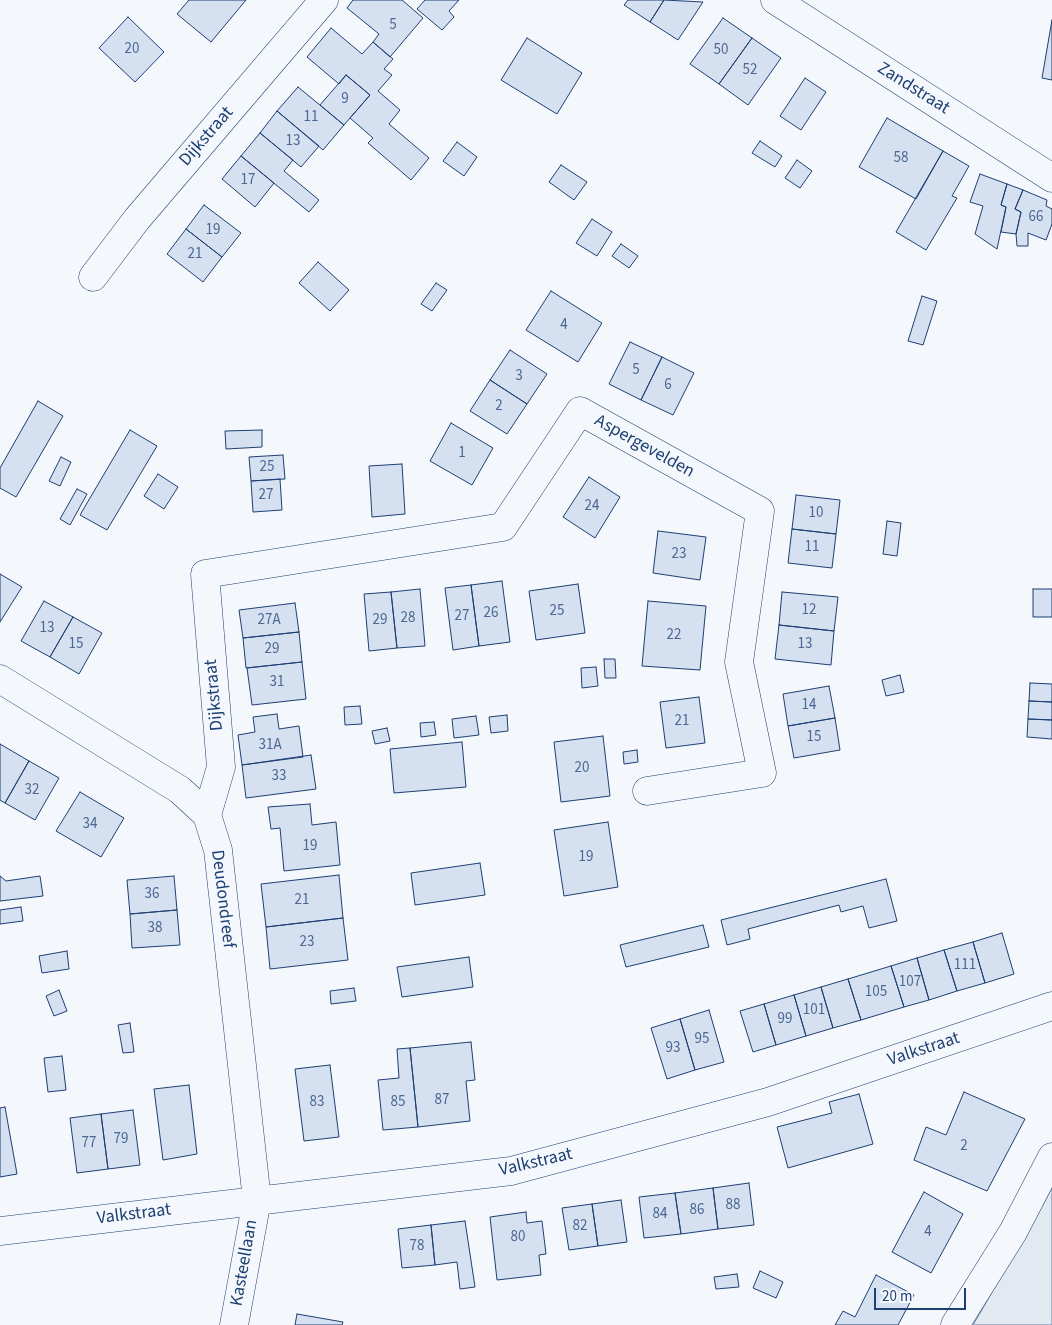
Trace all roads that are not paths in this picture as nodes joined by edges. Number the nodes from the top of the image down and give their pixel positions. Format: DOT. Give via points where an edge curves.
graph roads {
  1 [pos="324,0"];
  2 [pos="774,0"];
  3 [pos="1052,178"];
  4 [pos="93,277"];
  5 [pos="205,574"];
  6 [pos="0,679"];
  7 [pos="647,791"];
  8 [pos="206,815"];
  9 [pos="1052,1006"];
  10 [pos="1052,1157"];
  11 [pos="257,1200"];
  12 [pos="0,1232"];
  13 [pos="234,1325"];
  14 [pos="955,1325"];
  1 -- 4 [label="street, Dijkstraat" via="137,219"];
  2 -- 3 [label="street, Zandstraat"];
  5 -- 7 [label="street, Aspergevelden" via="503,527 580,411 760,511 739,662 762,773"];
  5 -- 8 [label="street, Dijkstraat" via="221,767"];
  6 -- 8 [label="street, Deudondreef" via="180,790"];
  8 -- 11 [label="street, Deudondreef" via="218,850"];
  9 -- 11 [label="street, Valkstraat" via="768,1102 511,1171"];
  10 -- 14 [label="street" via="1013,1232"];
  11 -- 12 [label="street, Valkstraat"];
  11 -- 13 [label="street, Kasteellaan"];
}
